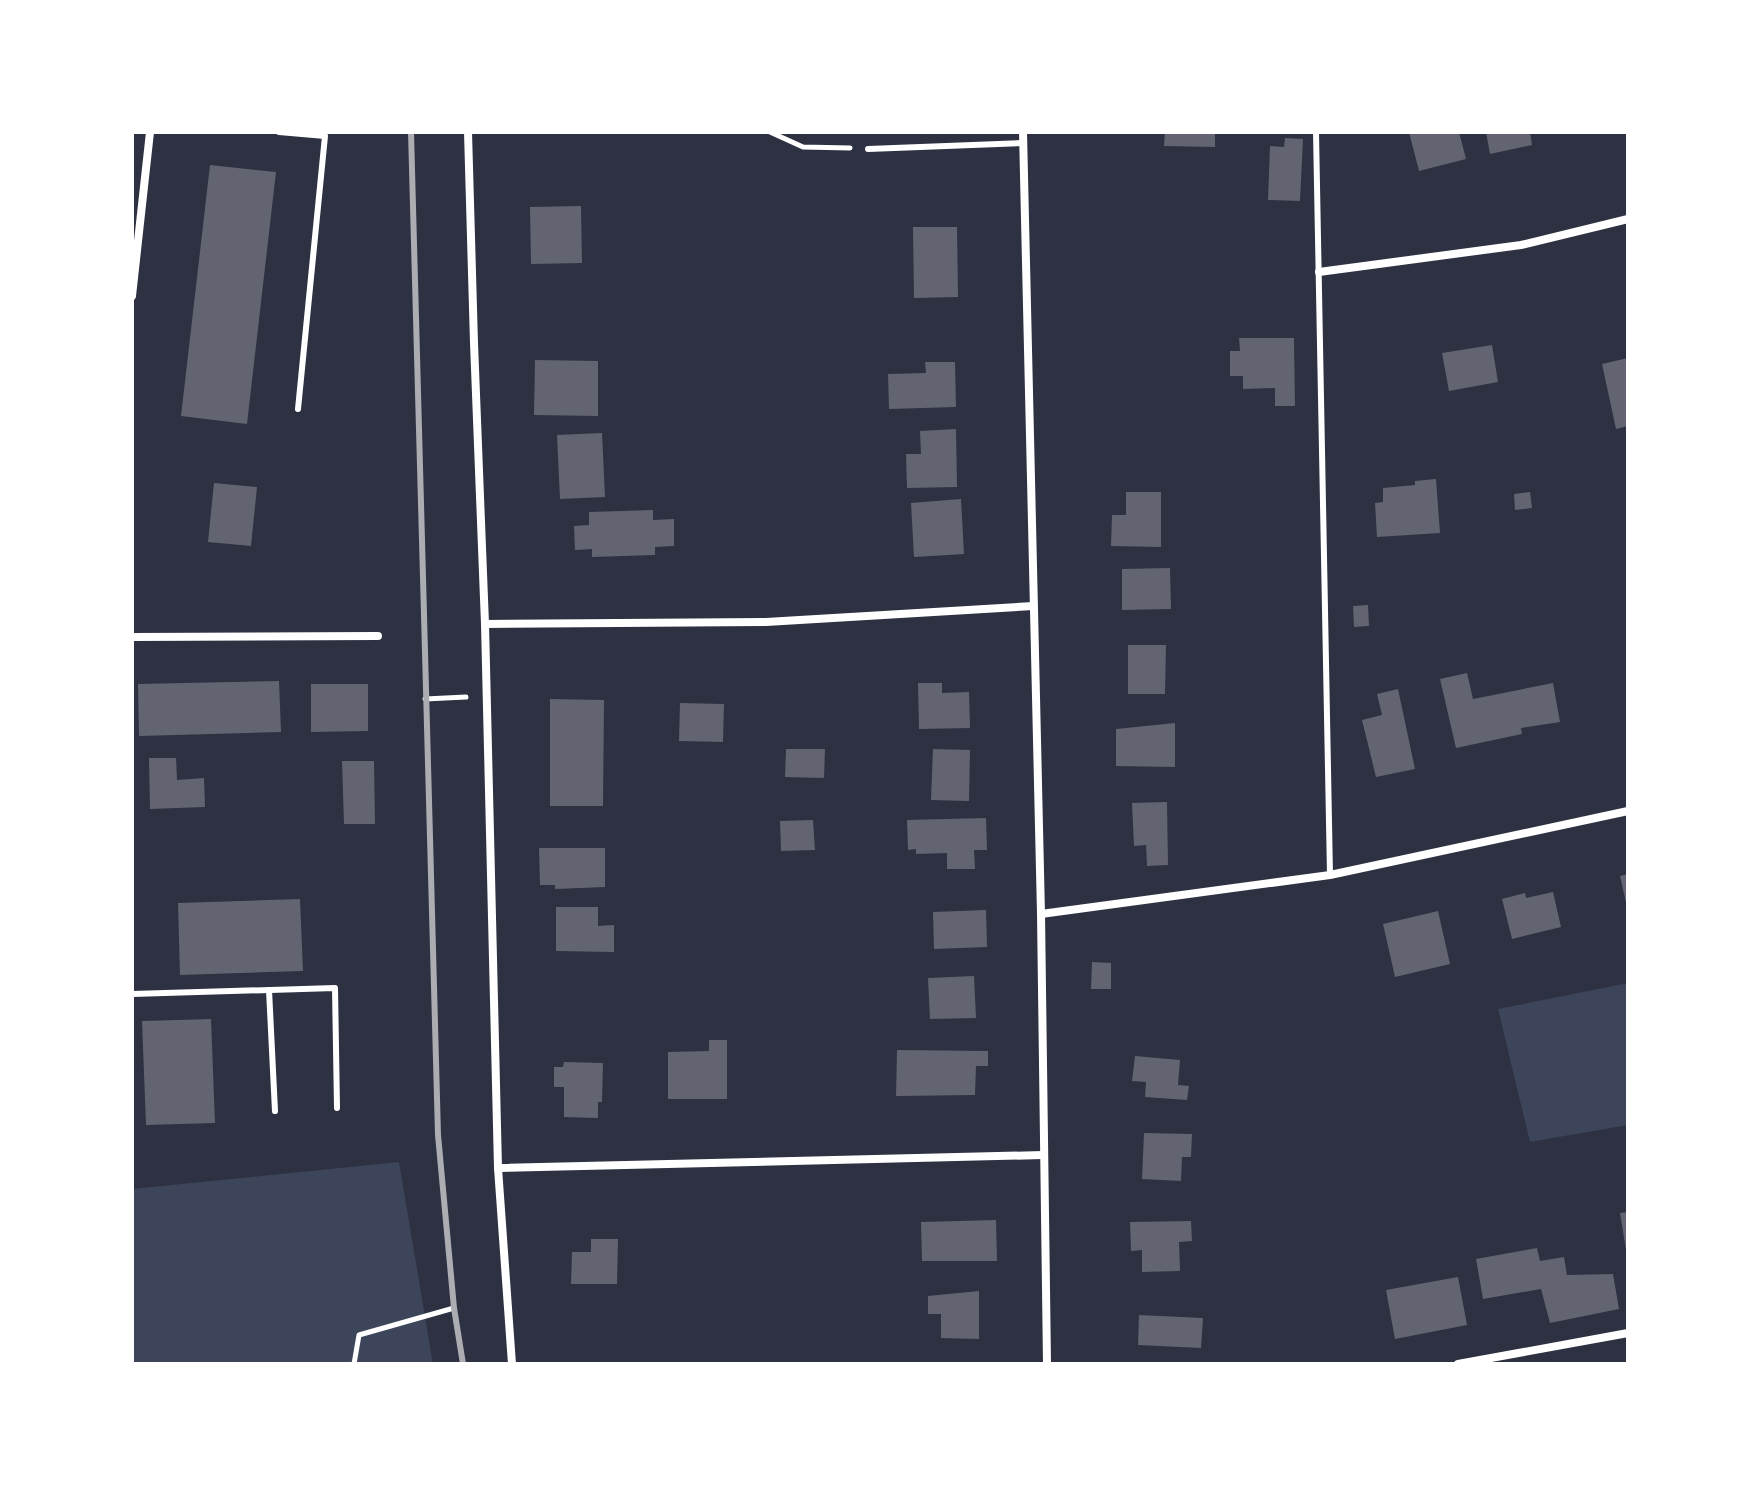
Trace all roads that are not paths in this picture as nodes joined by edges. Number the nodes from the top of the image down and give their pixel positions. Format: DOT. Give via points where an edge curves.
graph roads {
  1 [pos="150,132"];
  2 [pos="279,132"];
  3 [pos="468,132"];
  4 [pos="1023,132"];
  5 [pos="1316,132"];
  6 [pos="1023,143"];
  7 [pos="868,149"];
  8 [pos="1628,219"];
  9 [pos="1319,272"];
  10 [pos="132,296"];
  11 [pos="298,409"];
  12 [pos="1033,606"];
  13 [pos="485,624"];
  14 [pos="378,636"];
  15 [pos="132,637"];
  16 [pos="1628,811"];
  17 [pos="1330,875"];
  18 [pos="1041,914"];
  19 [pos="269,990"];
  20 [pos="132,994"];
  21 [pos="337,1108"];
  22 [pos="275,1111"];
  23 [pos="1043,1155"];
  24 [pos="498,1168"];
  25 [pos="1628,1333"];
  26 [pos="512,1364"];
  27 [pos="1047,1364"];
  28 [pos="1458,1364"];
  1 -- 10 [label="street"];
  2 -- 11 [label="lane" via="325,136"];
  3 -- 13 [label="street"];
  4 -- 6 [label="street"];
  5 -- 9 [label="lane"];
  6 -- 7 [label="lane"];
  6 -- 12 [label="street"];
  8 -- 9 [label="street" via="1521,245"];
  9 -- 17 [label="lane"];
  12 -- 13 [label="street" via="766,622"];
  12 -- 18 [label="street"];
  13 -- 24 [label="street"];
  14 -- 15 [label="street"];
  16 -- 17 [label="street"];
  17 -- 18 [label="street"];
  18 -- 23 [label="street"];
  19 -- 20 [label="lane"];
  19 -- 21 [label="lane" via="335,988"];
  19 -- 22 [label="lane"];
  23 -- 24 [label="street"];
  23 -- 27 [label="street"];
  24 -- 26 [label="street"];
  25 -- 28 [label="street"];
}
